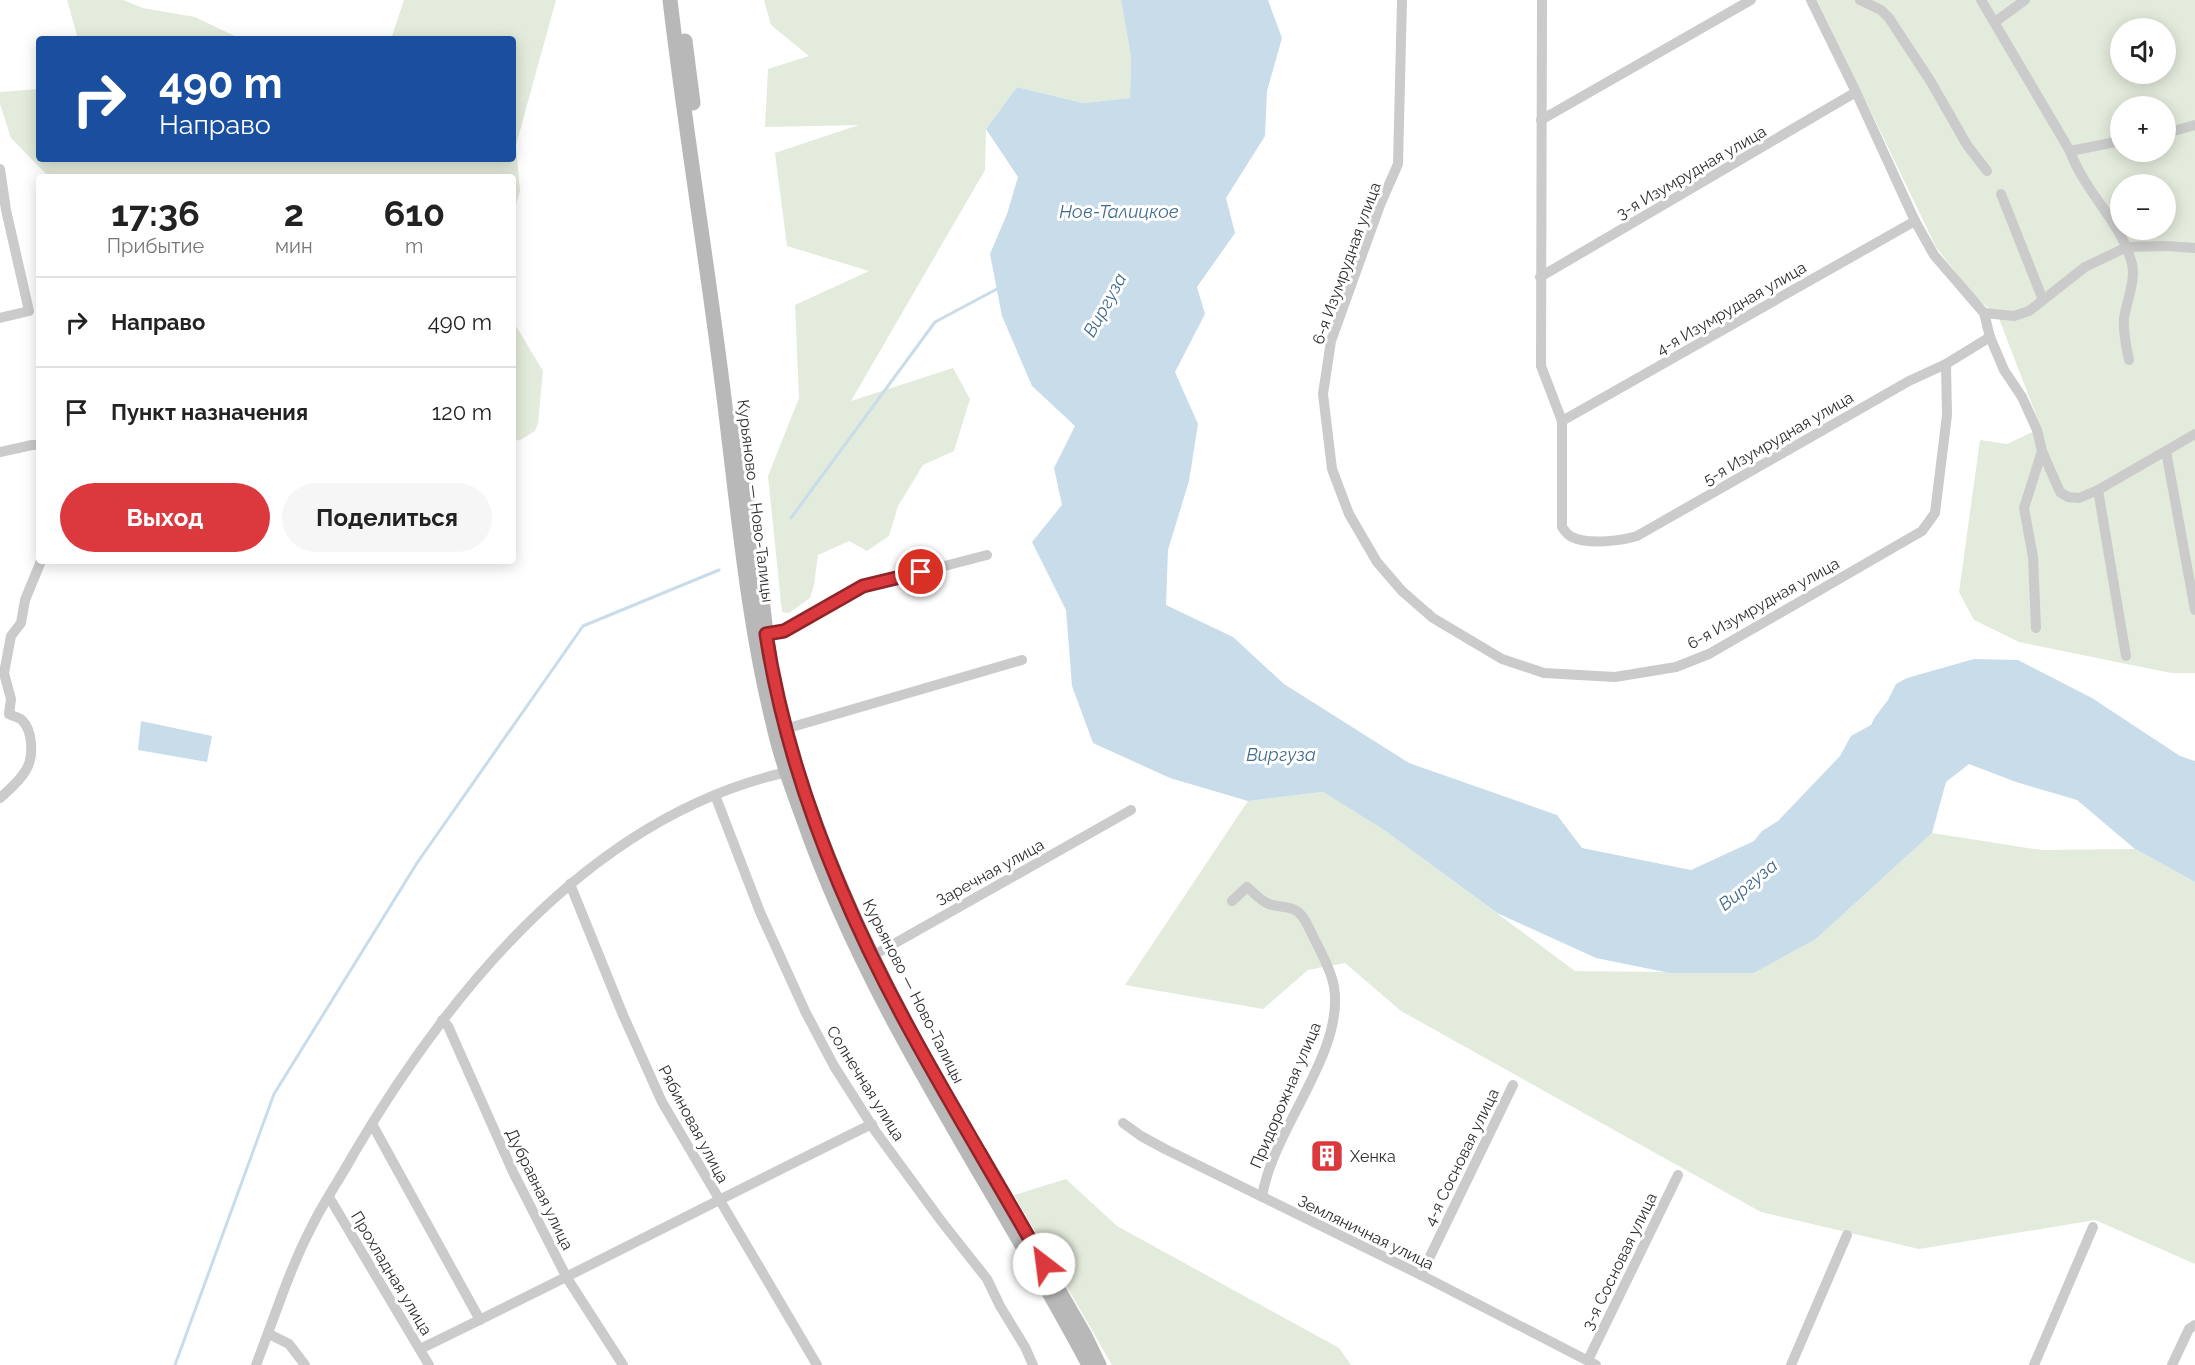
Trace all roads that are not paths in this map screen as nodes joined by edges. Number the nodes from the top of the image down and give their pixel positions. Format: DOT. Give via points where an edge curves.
graph roads {
  1 [pos="670,0"];
  2 [pos="680,0"];
  3 [pos="1402,0"];
  4 [pos="1542,0"];
  5 [pos="1751,0"];
  6 [pos="1811,0"];
  7 [pos="1860,0"];
  8 [pos="1981,0"];
  9 [pos="2025,0"];
  10 [pos="1995,22"];
  11 [pos="1856,92"];
  12 [pos="1541,120"];
  13 [pos="2195,125"];
  14 [pos="2176,130"];
  15 [pos="2110,143"];
  16 [pos="2070,151"];
  17 [pos="0,169"];
  18 [pos="1987,171"];
  19 [pos="2001,194"];
  20 [pos="3,211"];
  21 [pos="1915,221"];
  22 [pos="2127,247"];
  23 [pos="2195,248"];
  24 [pos="1540,277"];
  25 [pos="2043,300"];
  26 [pos="1984,313"];
  27 [pos="0,318"];
  28 [pos="1990,337"];
  29 [pos="2129,360"];
  30 [pos="1946,364"];
  31 [pos="1562,421"];
  32 [pos="2195,434"];
  33 [pos="36,445"];
  34 [pos="2166,450"];
  35 [pos="2042,451"];
  36 [pos="0,452"];
  37 [pos="2098,490"];
  38 [pos="987,555"];
  39 [pos="40,564"];
  40 [pos="2195,610"];
  41 [pos="2036,628"];
  42 [pos="766,634"];
  43 [pos="2126,656"];
  44 [pos="1022,660"];
  45 [pos="785,729"];
  46 [pos="787,772"];
  47 [pos="715,795"];
  48 [pos="0,798"];
  49 [pos="1131,810"];
  50 [pos="570,884"];
  51 [pos="1232,901"];
  52 [pos="868,958"];
  53 [pos="442,1020"];
  54 [pos="1513,1085"];
  55 [pos="1123,1123"];
  56 [pos="372,1124"];
  57 [pos="872,1124"];
  58 [pos="1678,1175"];
  59 [pos="329,1197"];
  60 [pos="1263,1197"];
  61 [pos="718,1200"];
  62 [pos="2092,1227"];
  63 [pos="1847,1235"];
  64 [pos="1420,1275"];
  65 [pos="567,1278"];
  66 [pos="480,1320"];
  67 [pos="2195,1325"];
  68 [pos="269,1334"];
  69 [pos="420,1349"];
  70 [pos="1592,1363"];
  71 [pos="256,1365"];
  72 [pos="305,1365"];
  73 [pos="429,1365"];
  74 [pos="623,1365"];
  75 [pos="817,1365"];
  76 [pos="1033,1365"];
  77 [pos="1089,1365"];
  78 [pos="1099,1365"];
  79 [pos="1791,1365"];
  80 [pos="2034,1365"];
  81 [pos="2172,1365"];
  1 -- 46 [label="main road, Курьяново — Ново-Талицы" via="755,638"];
  2 -- 42 [label="main road, Курьяново — Ново-Талицы"];
  3 -- 30 [label="street, 6-я Изумрудная улица" via="1398,164 1331,341 1323,393 1332,469 1349,514 1377,562 1433,618 1502,659 1544,673 1615,677 1676,667 1709,654 1922,531 1935,513 1947,415"];
  4 -- 12 [label="street"];
  5 -- 12 [label="street"];
  6 -- 11 [label="street"];
  7 -- 18 [label="street" via="1889,18"];
  8 -- 10 [label="street"];
  9 -- 10 [label="street"];
  10 -- 16 [label="street"];
  11 -- 21 [label="street"];
  11 -- 24 [label="street, 3-я Изумрудная улица"];
  12 -- 24 [label="street"];
  13 -- 14 [label="street"];
  15 -- 16 [label="street"];
  16 -- 22 [label="street" via="2076,168"];
  17 -- 20 [label="street"];
  19 -- 25 [label="street"];
  20 -- 27 [label="street" via="29,310"];
  21 -- 26 [label="street" via="1934,255"];
  21 -- 31 [label="street, 4-я Изумрудная улица"];
  22 -- 23 [label="street"];
  22 -- 25 [label="street" via="2085,267"];
  22 -- 29 [label="street" via="2133,267 2124,318"];
  24 -- 31 [label="street" via="1541,366"];
  25 -- 26 [label="street" via="2014,316"];
  26 -- 28 [label="street"];
  28 -- 30 [label="street, 5-я Изумрудная улица"];
  28 -- 35 [label="street" via="2004,370 2022,397"];
  30 -- 31 [label="street, 5-я Изумрудная улица" via="1909,381 1637,536 1616,542 1574,538 1562,527"];
  32 -- 34 [label="street"];
  33 -- 36 [label="street"];
  34 -- 37 [label="street"];
  34 -- 40 [label="street"];
  35 -- 37 [label="street" via="2060,492 2079,498"];
  35 -- 41 [label="street" via="2024,508 2033,557"];
  37 -- 43 [label="street"];
  38 -- 42 [label="street" via="863,586 784,631"];
  39 -- 48 [label="street" via="25,600 21,623 11,636 4,673 11,699 9,714 21,719 32,749 28,768"];
  42 -- 45 [label="main road, Курьяново — Ново-Талицы"];
  44 -- 45 [label="street"];
  45 -- 52 [label="main road, Курьяново — Ново-Талицы"];
  46 -- 47 [label="street"];
  46 -- 52 [label="main road, Курьяново — Ново-Талицы" via="825,873"];
  47 -- 50 [label="street" via="645,832"];
  47 -- 57 [label="street, Солнечная улица" via="760,912 805,1011 834,1066"];
  49 -- 52 [label="street, Заречная улица"];
  50 -- 53 [label="street" via="508,945"];
  50 -- 61 [label="street, Рябиновая улица" via="662,1102"];
  51 -- 60 [label="street, Придорожная улица" via="1247,887 1267,903 1287,906 1301,914 1334,986 1329,1037 1270,1165"];
  52 -- 77 [label="main road, Курьяново — Ново-Талицы" via="910,1055"];
  52 -- 78 [label="main road, Курьяново — Ново-Талицы"];
  53 -- 56 [label="street"];
  53 -- 65 [label="street, Дубравная улица"];
  54 -- 64 [label="street, 4-я Сосновая улица"];
  55 -- 60 [label="street, Земляничная улица" via="1165,1149"];
  56 -- 59 [label="street"];
  56 -- 66 [label="street"];
  57 -- 61 [label="street"];
  57 -- 76 [label="street, Солнечная улица" via="987,1279"];
  58 -- 70 [label="street, 3-я Сосновая улица"];
  59 -- 68 [label="street" via="312,1225"];
  59 -- 69 [label="street, Прохладная улица"];
  60 -- 64 [label="street, Земляничная улица"];
  61 -- 65 [label="street"];
  61 -- 75 [label="street, Рябиновая улица"];
  62 -- 80 [label="street"];
  63 -- 79 [label="street"];
  64 -- 70 [label="street, Земляничная улица"];
  65 -- 66 [label="street"];
  65 -- 74 [label="street, Дубравная улица"];
  66 -- 69 [label="street"];
  67 -- 81 [label="street" via="2189,1329"];
  68 -- 71 [label="street"];
  68 -- 72 [label="street" via="289,1344"];
  69 -- 73 [label="street, Прохладная улица"];
}
